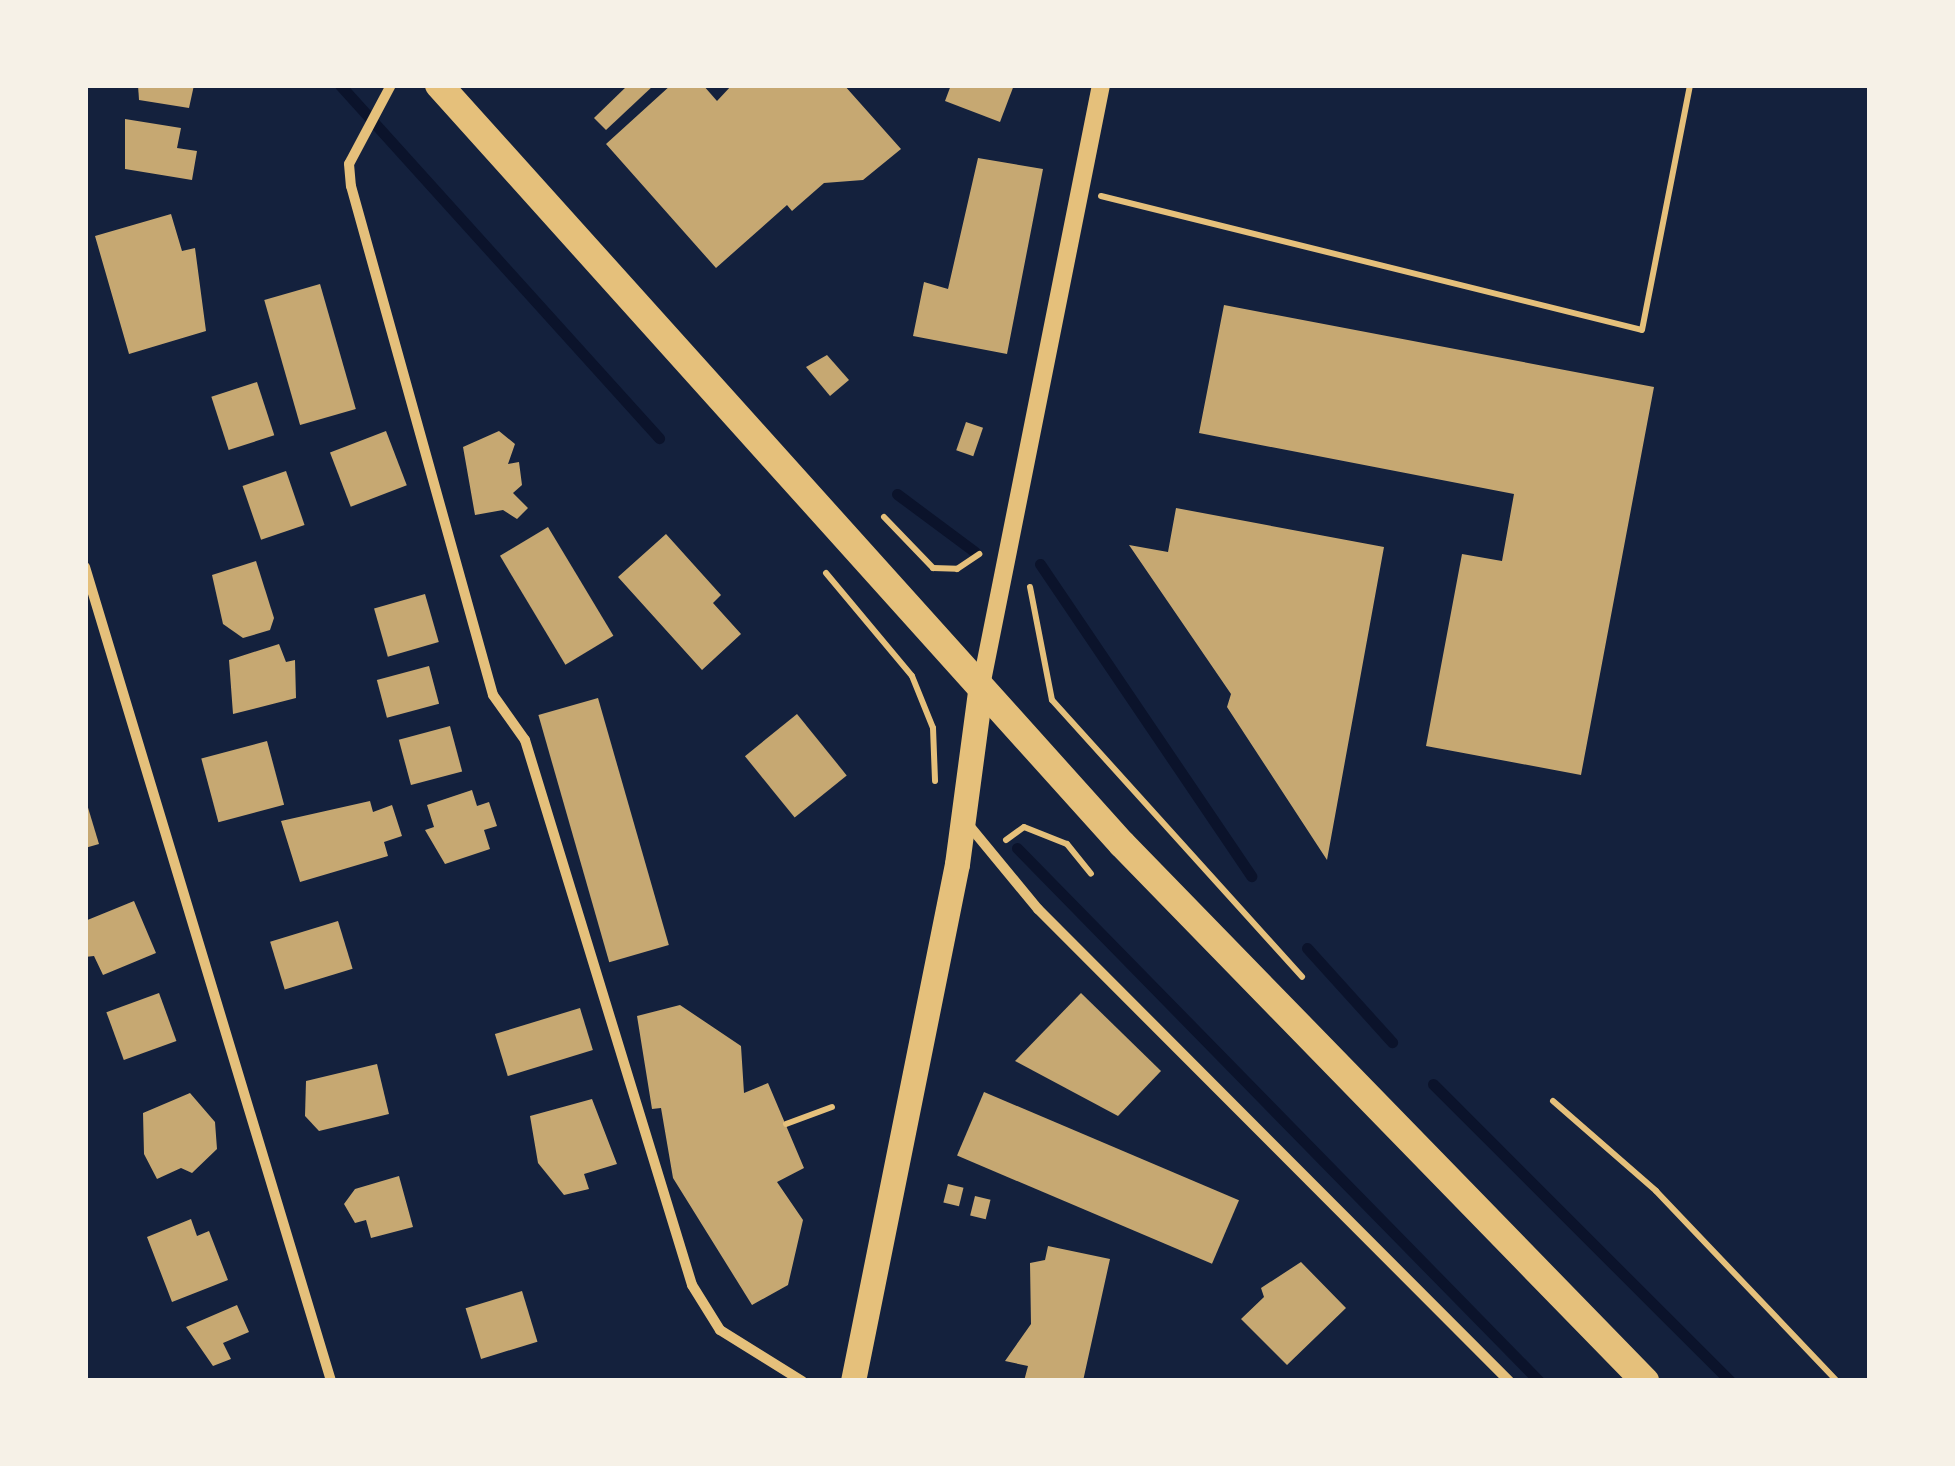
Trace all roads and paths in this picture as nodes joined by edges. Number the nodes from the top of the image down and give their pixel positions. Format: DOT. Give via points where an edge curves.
graph roads {
  1 [pos="392,85"];
  2 [pos="439,85"];
  3 [pos="1101,85"];
  4 [pos="1690,85"];
  5 [pos="1080,190"];
  6 [pos="884,516"];
  7 [pos="986,545"];
  8 [pos="85,567"];
  9 [pos="826,573"];
  10 [pos="1028,575"];
  11 [pos="89,587"];
  12 [pos="980,691"];
  13 [pos="936,793"];
  14 [pos="964,819"];
  15 [pos="997,858"];
  16 [pos="1092,874"];
  17 [pos="1302,977"];
  18 [pos="1552,1100"];
  19 [pos="832,1107"];
  20 [pos="786,1124"];
  21 [pos="332,1381"];
  22 [pos="802,1381"];
  23 [pos="853,1381"];
  24 [pos="1509,1381"];
  25 [pos="1645,1381"];
  26 [pos="1837,1381"];
  1 -- 22 [label="street" via="364,132 350,175 382,320 493,694 525,740 658,1188 706,1312"];
  2 -- 12 [label="highway"];
  3 -- 5 [label="street"];
  4 -- 5 [label="path" via="1642,330"];
  5 -- 12 [label="street"];
  6 -- 7 [label="path" via="932,568 973,564"];
  8 -- 11 [label="street"];
  9 -- 13 [label="path" via="912,676 933,728"];
  10 -- 17 [label="path" via="1052,700"];
  11 -- 21 [label="street"];
  12 -- 14 [label="main road"];
  12 -- 25 [label="highway"];
  14 -- 15 [label="street"];
  14 -- 23 [label="main road"];
  15 -- 16 [label="path" via="1010,833 1024,827 1067,844"];
  15 -- 24 [label="street"];
  18 -- 26 [label="path" via="1656,1192"];
  19 -- 20 [label="path"];
}
